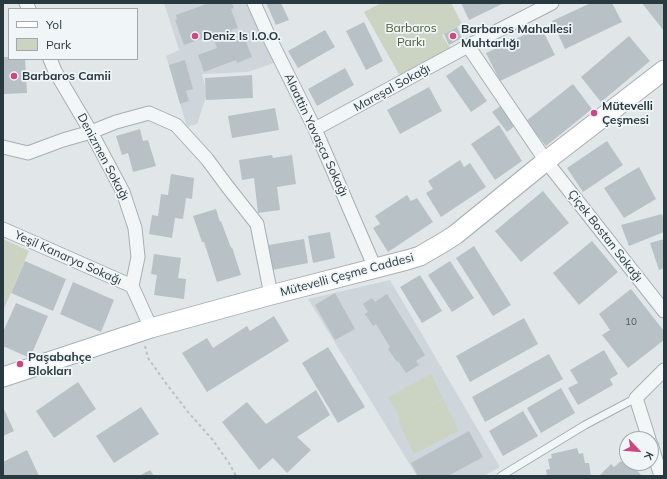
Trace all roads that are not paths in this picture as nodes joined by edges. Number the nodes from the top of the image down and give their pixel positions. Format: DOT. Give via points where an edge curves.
graph roads {
  1 [pos="254,3"];
  2 [pos="552,3"];
  3 [pos="468,46"];
  4 [pos="50,60"];
  5 [pos="664,70"];
  6 [pos="315,129"];
  7 [pos="91,132"];
  8 [pos="3,147"];
  9 [pos="546,161"];
  10 [pos="3,229"];
  11 [pos="375,268"];
  12 [pos="132,286"];
  13 [pos="272,295"];
  14 [pos="664,311"];
  15 [pos="146,329"];
  16 [pos="664,370"];
  17 [pos="3,377"];
  18 [pos="636,398"];
  19 [pos="646,431"];
  20 [pos="501,476"];
  1 -- 6 [label="street, Alaattin Yavaşca Sokağı"];
  2 -- 3 [label="street, Mareşal Sokağı"];
  3 -- 6 [label="street, Mareşal Sokağı"];
  3 -- 9 [label="street"];
  4 -- 7 [label="street, Denizmen Sokağı"];
  5 -- 9 [label="street, Mütevelli Çeşme Caddesi"];
  6 -- 11 [label="street, Alaattin Yavaşca Sokağı"];
  7 -- 8 [label="street" via="28,153"];
  7 -- 12 [label="street, Denizmen Sokağı" via="123,192 135,228 138,256"];
  7 -- 13 [label="street" via="149,113 176,125 207,159 257,224"];
  9 -- 11 [label="street, Mütevelli Çeşme Caddesi" via="444,242 420,256"];
  9 -- 14 [label="street, Çiçek Bostan Sokağı"];
  10 -- 12 [label="street, Yeşil Kanarya Sokağı"];
  11 -- 13 [label="street, Mütevelli Çeşme Caddesi"];
  12 -- 15 [label="street"];
  13 -- 15 [label="street, Mütevelli Çeşme Caddesi"];
  15 -- 17 [label="street, Mütevelli Çeşme Caddesi"];
  16 -- 18 [label="street"];
  18 -- 19 [label="street"];
  18 -- 20 [label="lane"];
}
